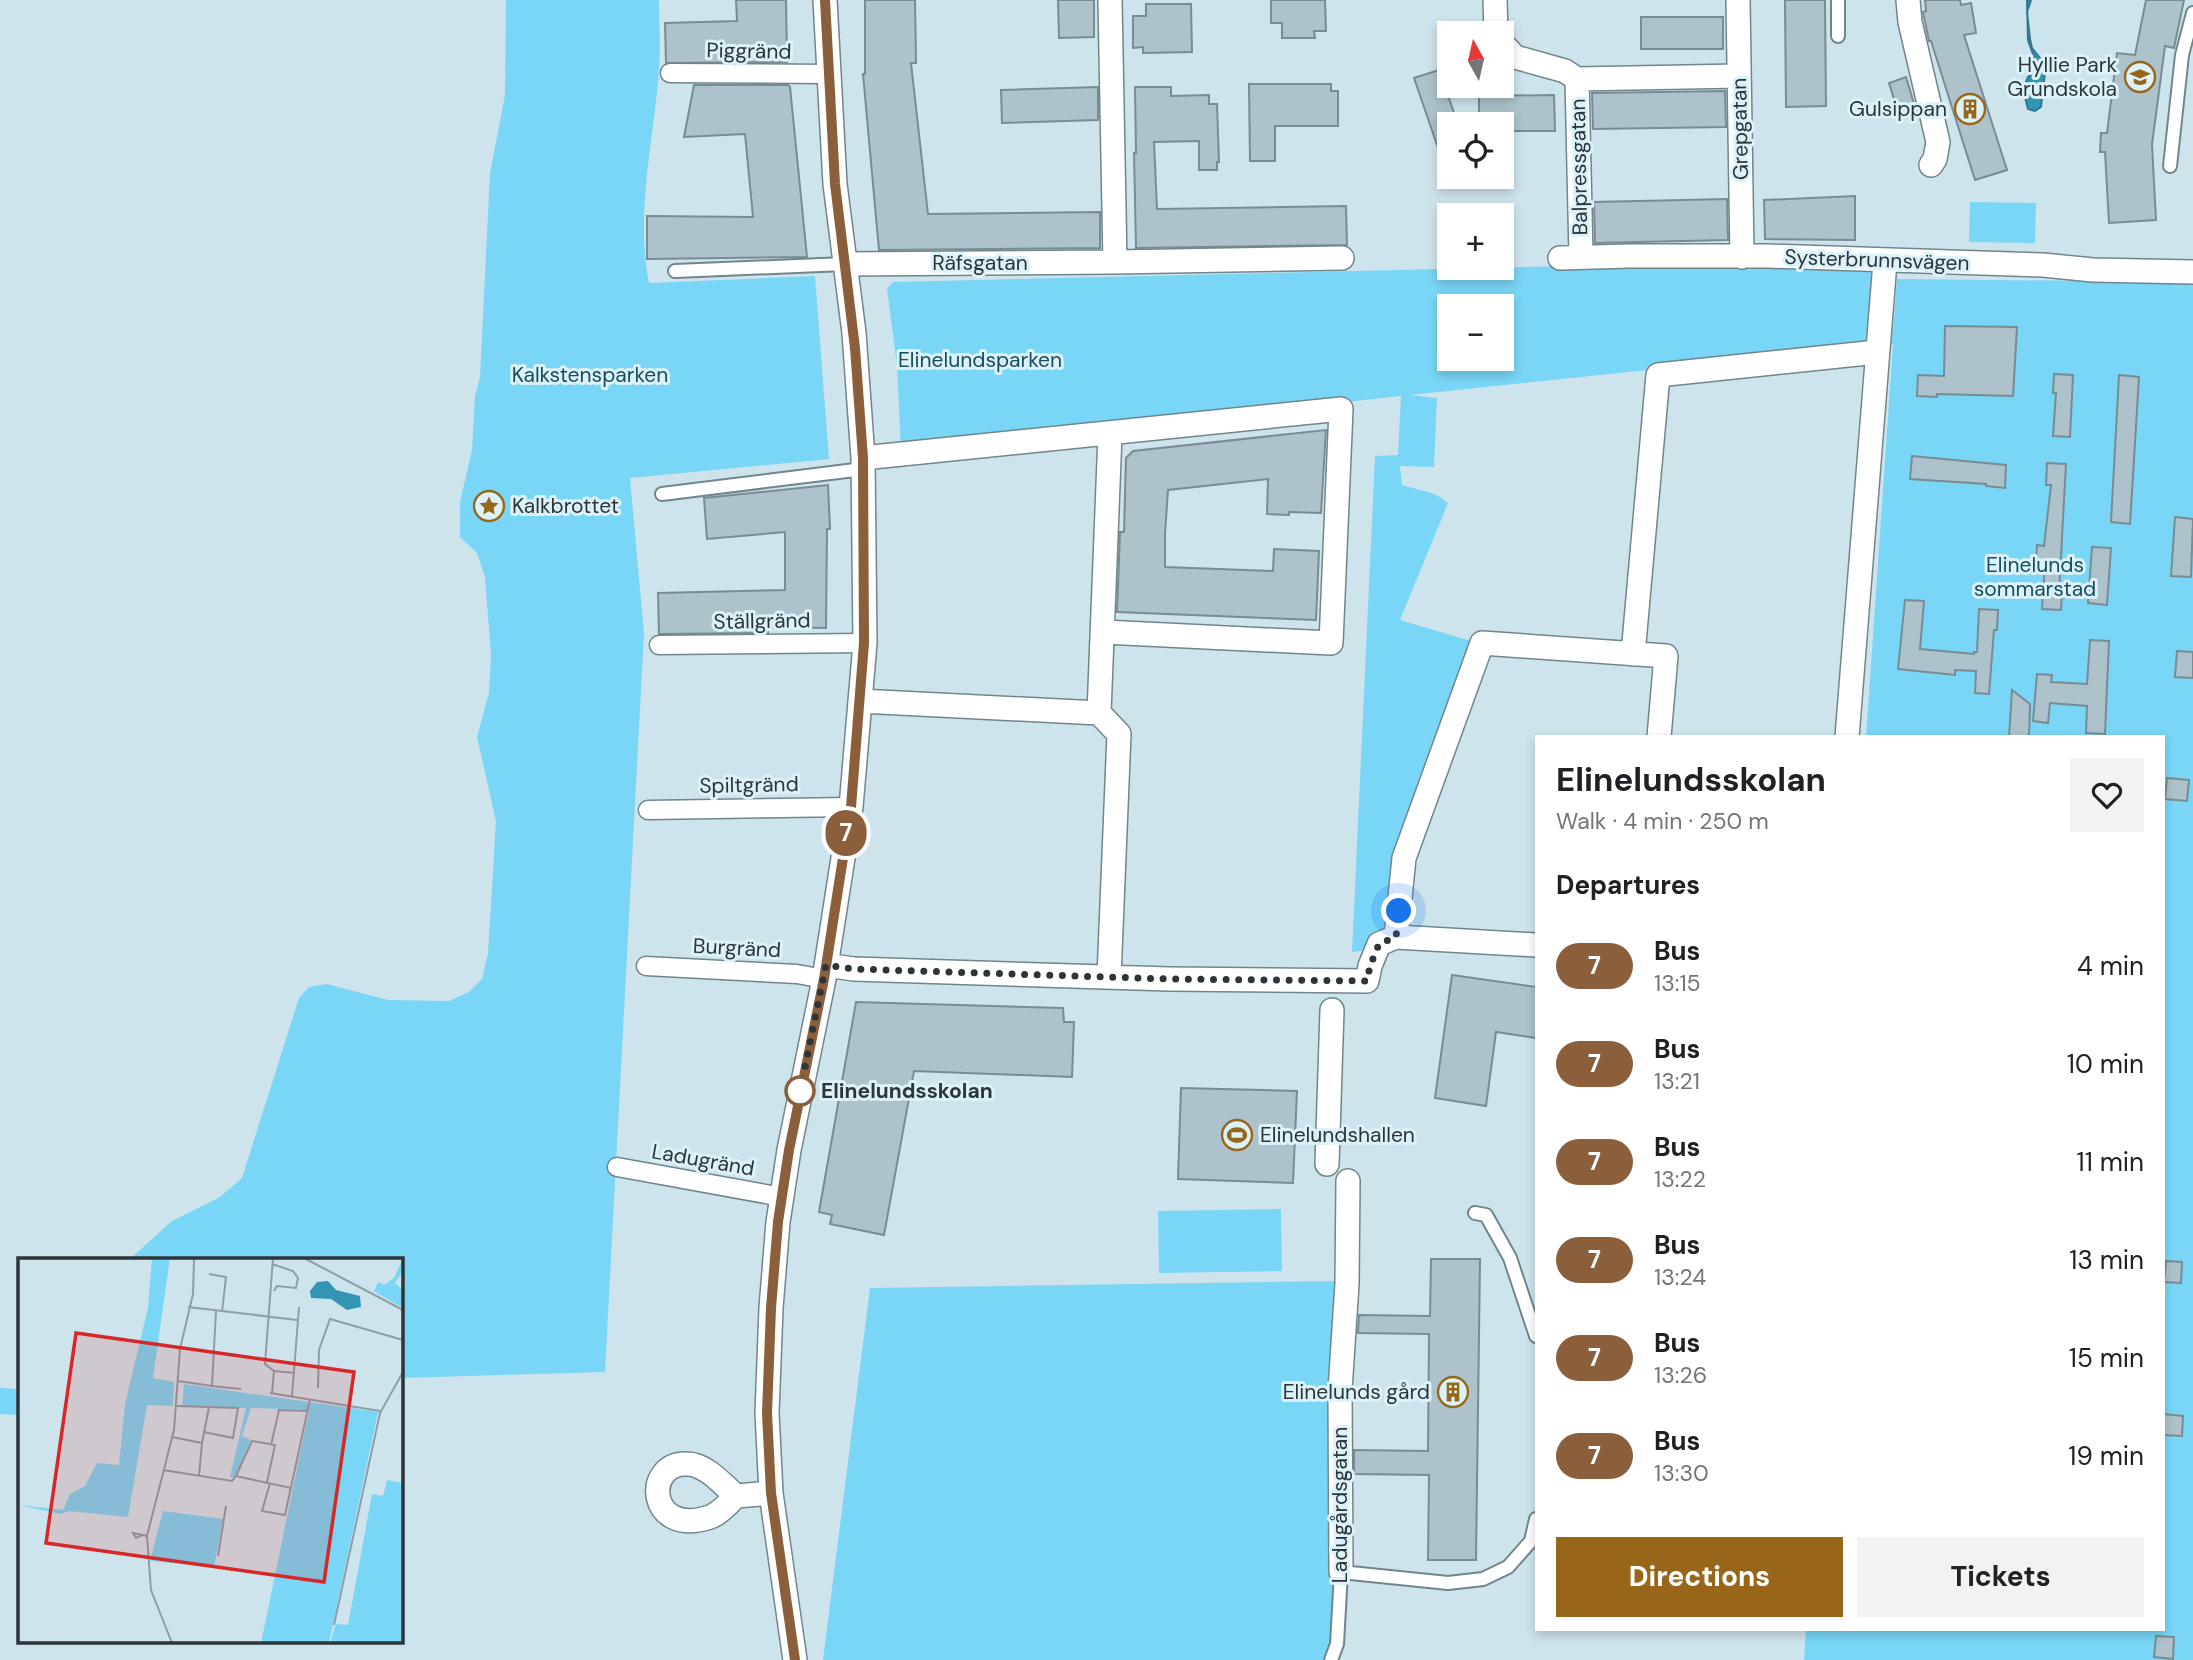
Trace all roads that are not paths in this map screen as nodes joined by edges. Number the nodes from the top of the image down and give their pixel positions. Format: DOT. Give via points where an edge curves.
graph roads {
  1 [pos="825,0"];
  2 [pos="1111,0"];
  3 [pos="1495,0"];
  4 [pos="1738,0"];
  5 [pos="1838,0"];
  6 [pos="1908,0"];
  7 [pos="2193,13"];
  8 [pos="1496,21"];
  9 [pos="1838,36"];
  10 [pos="1514,56"];
  11 [pos="670,74"];
  12 [pos="828,74"];
  13 [pos="1739,76"];
  14 [pos="1577,79"];
  15 [pos="1931,165"];
  16 [pos="2170,166"];
  17 [pos="1742,257"];
  18 [pos="1342,258"];
  19 [pos="1571,258"];
  20 [pos="1115,262"];
  21 [pos="1885,262"];
  22 [pos="845,264"];
  23 [pos="675,271"];
  24 [pos="2193,272"];
  25 [pos="1877,352"];
  26 [pos="1110,434"];
  27 [pos="863,464"];
  28 [pos="662,494"];
  29 [pos="1104,632"];
  30 [pos="864,643"];
  31 [pos="659,645"];
  32 [pos="1633,654"];
  33 [pos="860,701"];
  34 [pos="1099,713"];
  35 [pos="1659,735"];
  36 [pos="1847,735"];
  37 [pos="851,807"];
  38 [pos="648,810"];
  39 [pos="1396,937"];
  40 [pos="1535,945"];
  41 [pos="646,965"];
  42 [pos="825,972"];
  43 [pos="1108,977"];
  44 [pos="1332,1010"];
  45 [pos="1327,1164"];
  46 [pos="617,1167"];
  47 [pos="1348,1181"];
  48 [pos="782,1197"];
  49 [pos="1475,1213"];
  50 [pos="1535,1333"];
  51 [pos="771,1493"];
  52 [pos="736,1496"];
  53 [pos="1535,1523"];
  54 [pos="1341,1572"];
  55 [pos="795,1660"];
  56 [pos="1331,1660"];
  1 -- 12 [label="street"];
  2 -- 20 [label="street"];
  3 -- 8 [label="street"];
  4 -- 13 [label="street, Grepgatan"];
  5 -- 9 [label="lane"];
  6 -- 15 [label="street" via="1938,142"];
  7 -- 16 [label="lane" via="2182,55"];
  10 -- 14 [label="street, Balpressgatan"];
  11 -- 12 [label="street, Piggränd"];
  12 -- 22 [label="street"];
  13 -- 14 [label="street"];
  13 -- 17 [label="street, Grepgatan"];
  14 -- 19 [label="street, Balpressgatan"];
  17 -- 19 [label="street, Systerbrunnsvägen"];
  17 -- 21 [label="street, Systerbrunnsvägen"];
  18 -- 20 [label="street, Räfsgatan"];
  20 -- 22 [label="street, Räfsgatan"];
  21 -- 24 [label="street, Systerbrunnsvägen"];
  21 -- 25 [label="street"];
  22 -- 23 [label="lane"];
  22 -- 27 [label="street"];
  25 -- 32 [label="street" via="1658,375"];
  25 -- 36 [label="street"];
  26 -- 27 [label="street"];
  26 -- 29 [label="street"];
  26 -- 29 [label="street" via="1341,409 1331,643"];
  27 -- 28 [label="lane"];
  27 -- 30 [label="street"];
  29 -- 34 [label="street"];
  30 -- 31 [label="street, Ställgränd"];
  30 -- 33 [label="street"];
  32 -- 35 [label="street" via="1666,656"];
  32 -- 39 [label="street" via="1482,643 1404,858"];
  33 -- 34 [label="street"];
  33 -- 37 [label="street"];
  34 -- 43 [label="street" via="1118,734"];
  37 -- 38 [label="street, Spiltgränd"];
  37 -- 42 [label="street"];
  39 -- 40 [label="street"];
  39 -- 43 [label="street" via="1379,944 1367,981"];
  41 -- 42 [label="street, Burgränd"];
  42 -- 43 [label="street" via="854,969"];
  42 -- 48 [label="street"];
  44 -- 45 [label="street"];
  46 -- 48 [label="street, Ladugränd"];
  47 -- 54 [label="street, Ladugårdsgatan" via="1340,1390"];
  48 -- 51 [label="street" via="767,1413"];
  49 -- 50 [label="lane" via="1486,1215 1510,1258"];
  51 -- 52 [label="street"];
  51 -- 55 [label="street"];
  53 -- 54 [label="lane" via="1531,1541 1508,1567 1483,1579 1448,1583"];
  54 -- 56 [label="lane, Ladugårdsgatan" via="1337,1644"];
}
